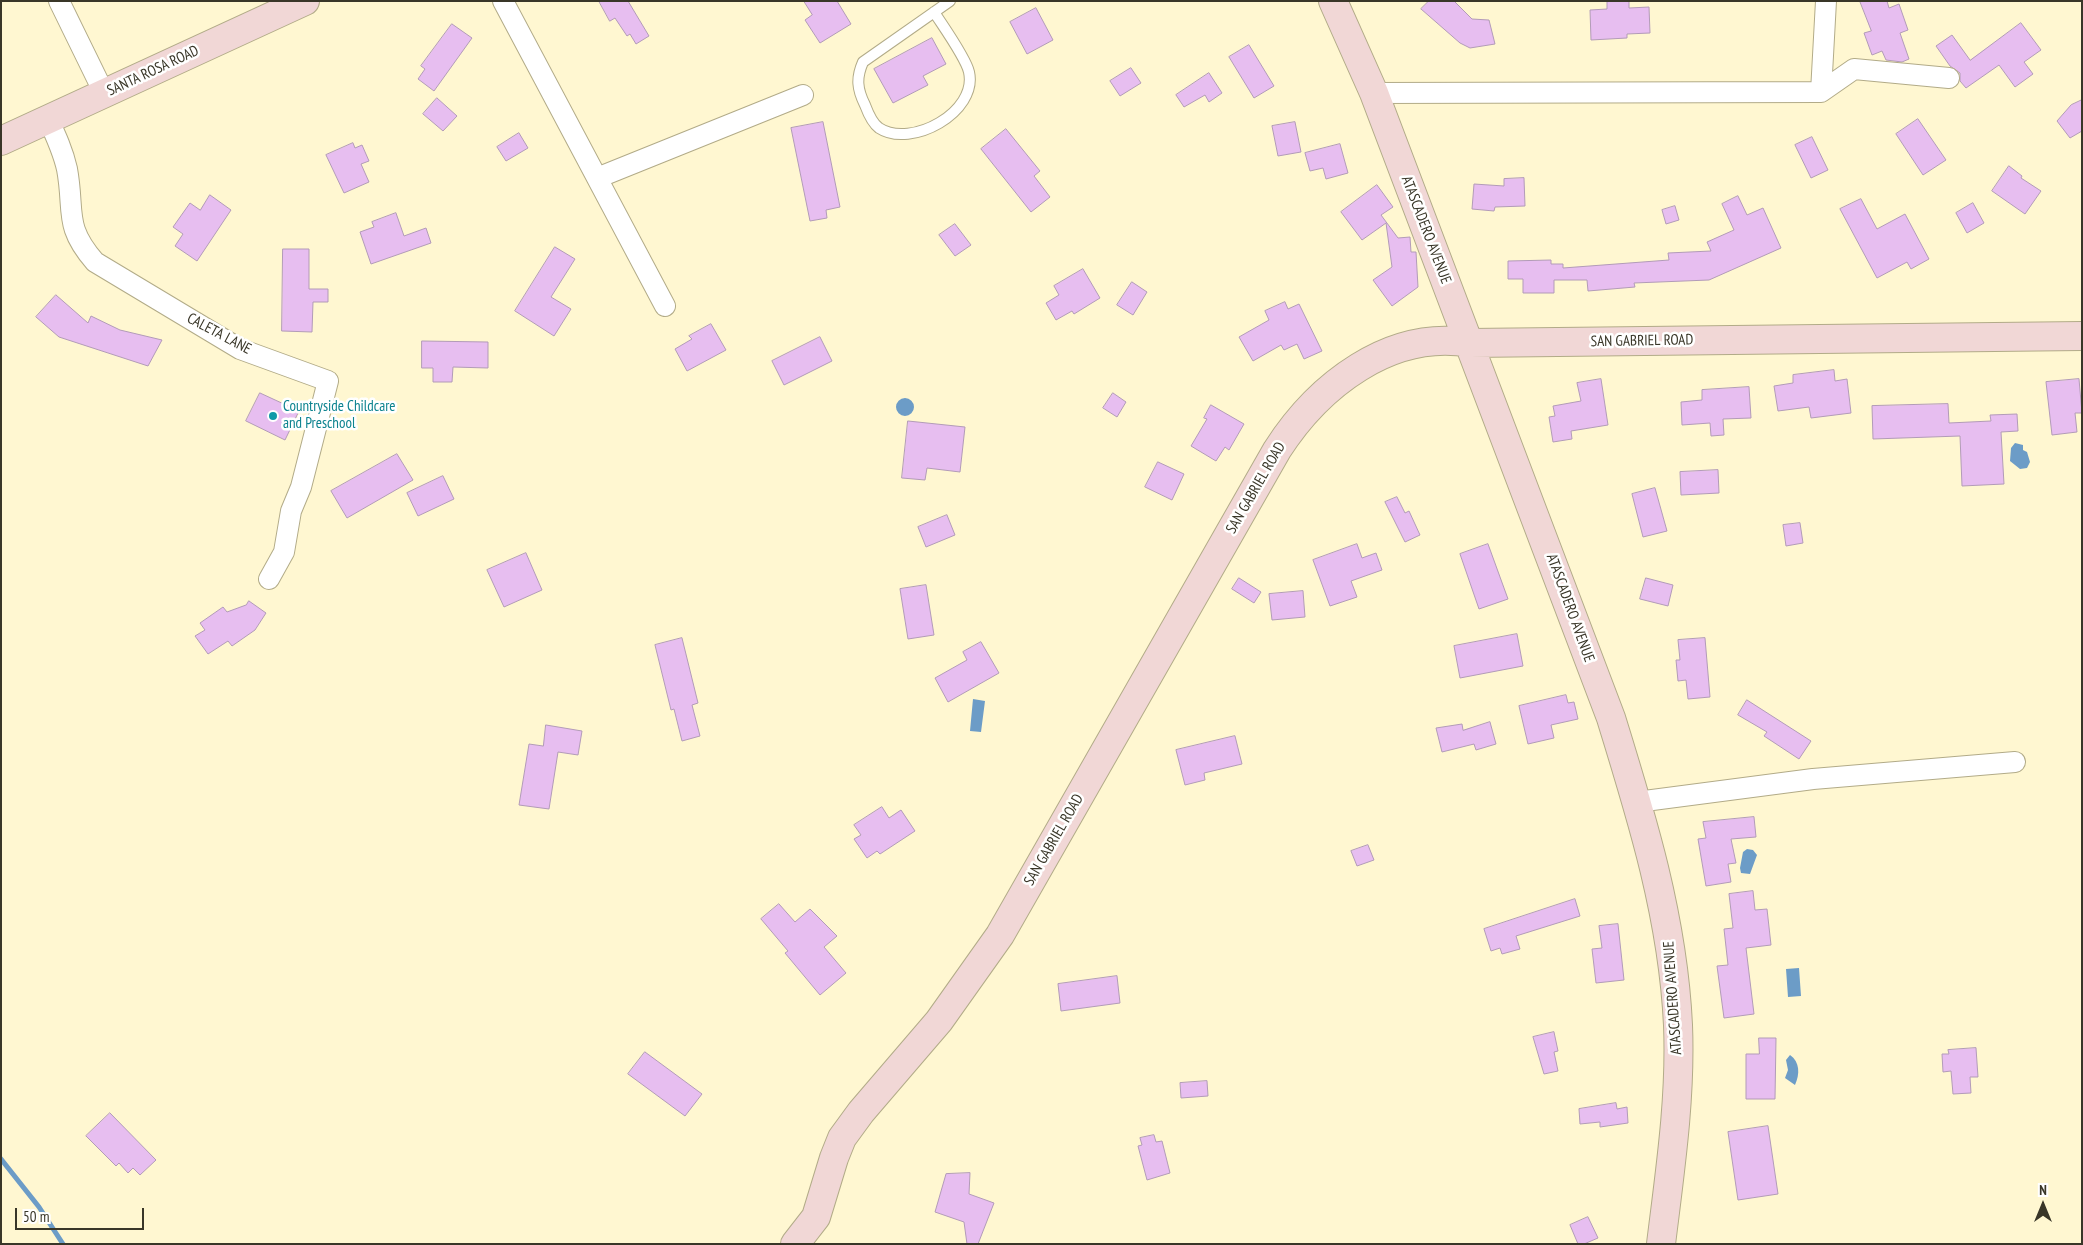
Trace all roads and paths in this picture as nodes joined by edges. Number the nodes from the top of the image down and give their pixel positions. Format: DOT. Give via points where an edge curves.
graph roads {
  1 [pos="60,1"];
  2 [pos="304,1"];
  3 [pos="503,1"];
  4 [pos="950,1"];
  5 [pos="1333,1"];
  6 [pos="1826,1"];
  7 [pos="934,12"];
  8 [pos="1949,78"];
  9 [pos="1821,92"];
  10 [pos="104,94"];
  11 [pos="1374,94"];
  12 [pos="803,95"];
  13 [pos="48,119"];
  14 [pos="1,141"];
  15 [pos="597,178"];
  16 [pos="665,306"];
  17 [pos="2082,336"];
  18 [pos="1470,343"];
  19 [pos="269,579"];
  20 [pos="2015,762"];
  21 [pos="1637,802"];
  22 [pos="795,1244"];
  23 [pos="1660,1244"];
  1 -- 10 [label="street"];
  2 -- 10 [label="street, SANTA ROSA ROAD"];
  3 -- 15 [label="street"];
  4 -- 7 [label="lane"];
  5 -- 11 [label="street, ATASCADERO AVENUE"];
  6 -- 9 [label="street"];
  7 -- 7 [label="lane" via="969,70 970,84 965,98 943,120 919,131 892,134 878,127 870,118 857,76 863,62"];
  8 -- 9 [label="street" via="1854,69"];
  9 -- 11 [label="street"];
  10 -- 13 [label="street, SANTA ROSA ROAD"];
  11 -- 18 [label="street, ATASCADERO AVENUE"];
  12 -- 15 [label="street"];
  13 -- 14 [label="street, SANTA ROSA ROAD"];
  13 -- 19 [label="street, CALETA LANE" via="64,154 70,217 76,235 96,262 240,349 328,380 301,486 291,511 284,552"];
  15 -- 16 [label="street"];
  17 -- 18 [label="street, SAN GABRIEL ROAD"];
  18 -- 21 [label="street, ATASCADERO AVENUE" via="1608,708"];
  18 -- 22 [label="street, SAN GABRIEL ROAD" via="1448,339 1414,344 1377,358 1328,390 1288,434 1000,935 939,1021 842,1138 816,1216"];
  20 -- 21 [label="street" via="1813,779"];
  21 -- 23 [label="street, ATASCADERO AVENUE" via="1662,895 1673,960 1678,1025 1678,1091"];
}
